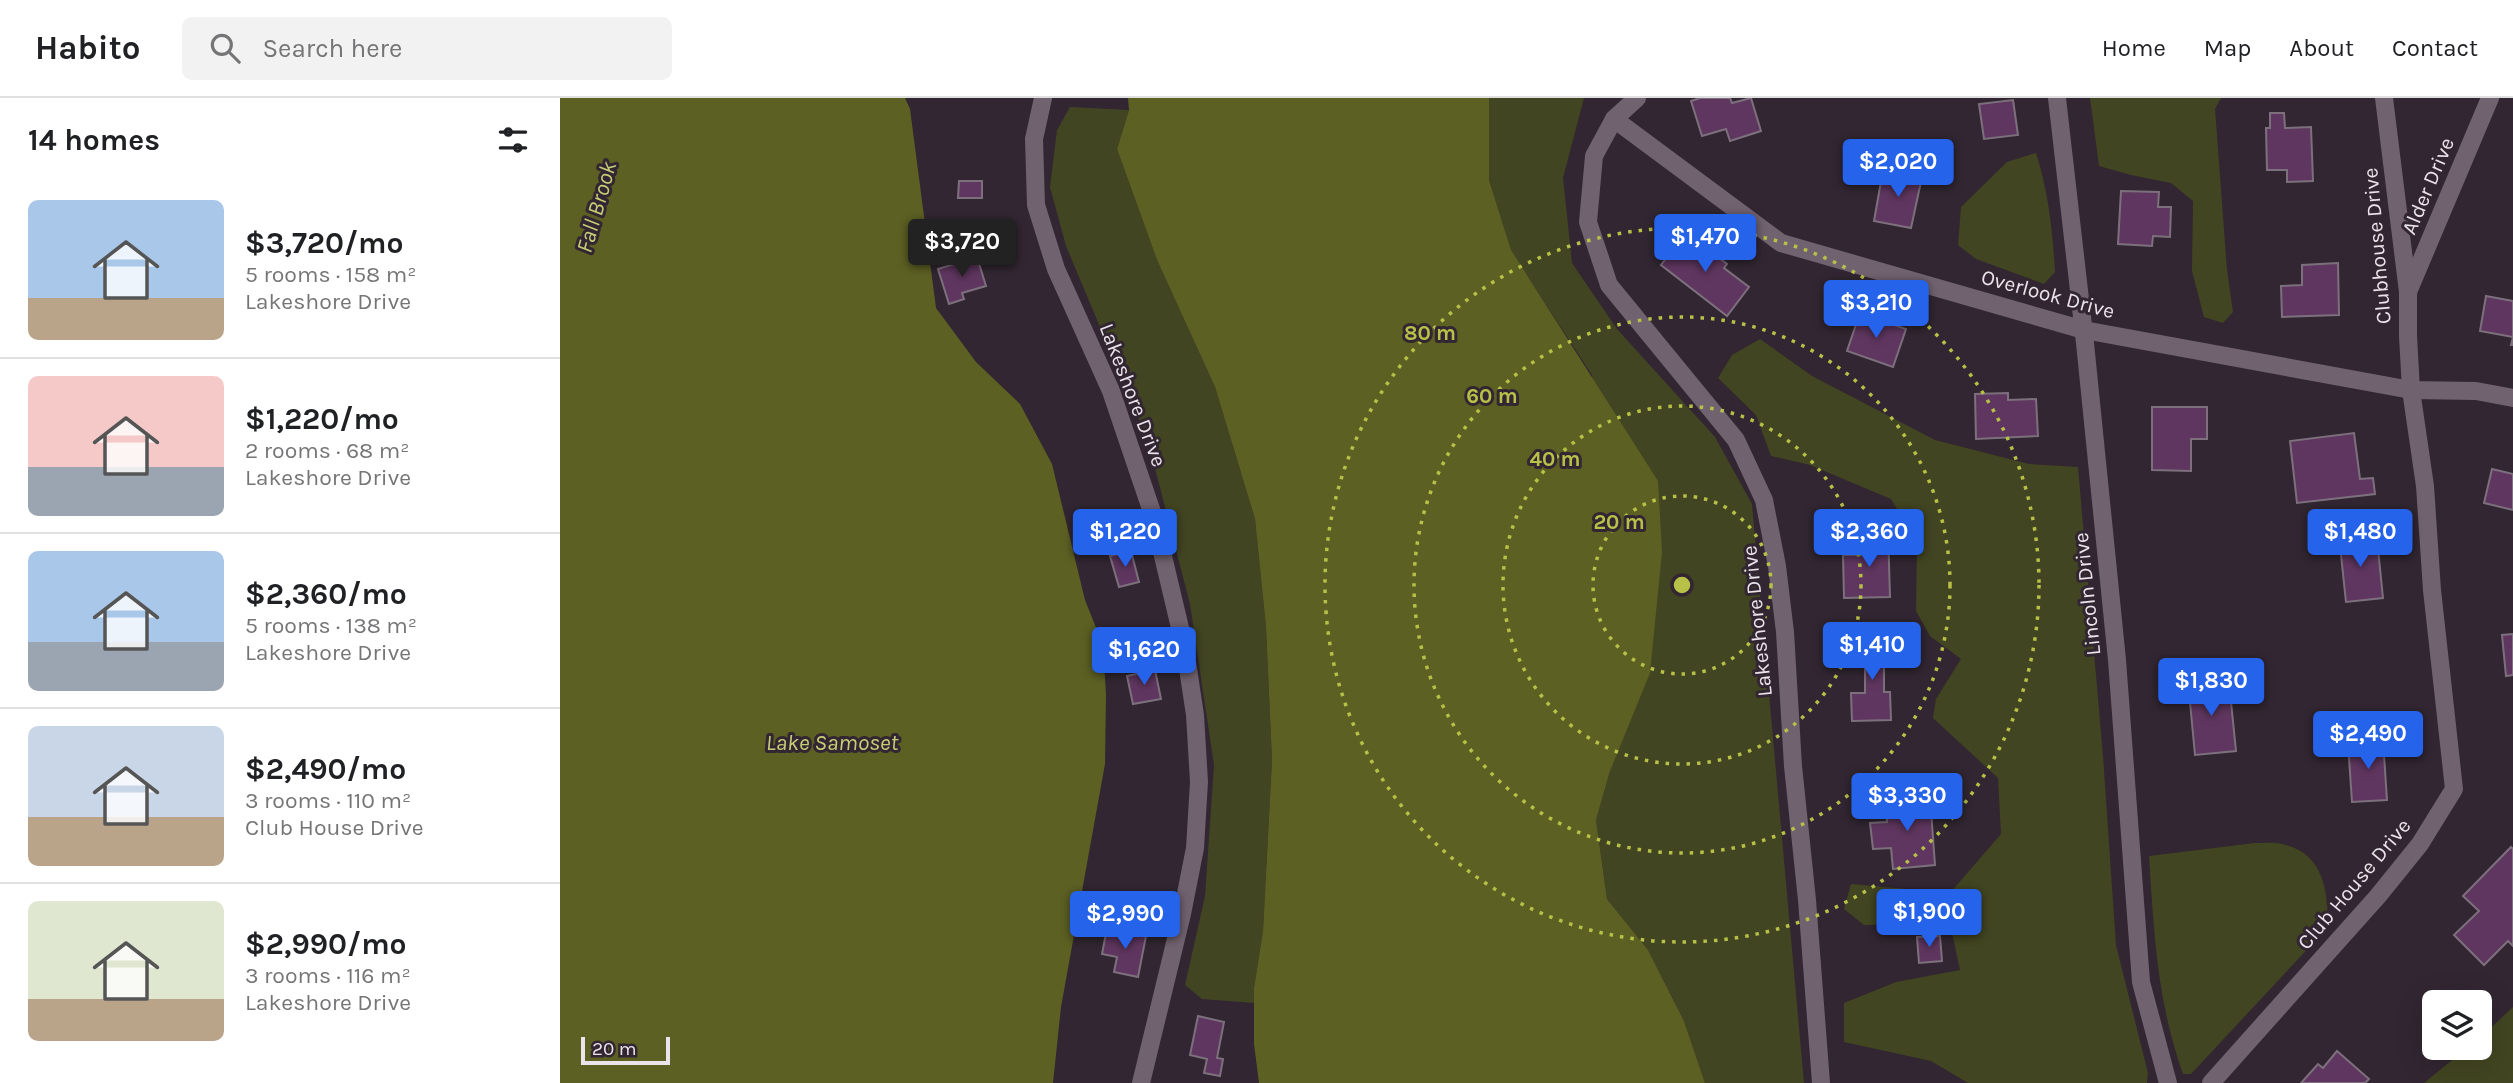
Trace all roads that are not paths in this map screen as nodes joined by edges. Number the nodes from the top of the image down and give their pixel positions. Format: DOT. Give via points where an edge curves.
graph roads {
  1 [pos="1042,98"];
  2 [pos="1637,98"];
  3 [pos="2057,98"];
  4 [pos="2384,98"];
  5 [pos="2490,98"];
  6 [pos="1614,119"];
  7 [pos="2408,292"];
  8 [pos="2084,330"];
  9 [pos="2411,390"];
  10 [pos="2513,398"];
  11 [pos="1141,1083"];
  12 [pos="1821,1083"];
  13 [pos="2168,1083"];
  14 [pos="2211,1083"];
  1 -- 11 [label="street, Lakeshore Drive" via="1034,139 1036,205 1056,269 1111,391 1154,518 1185,649 1195,715 1199,782 1195,848"];
  2 -- 6 [label="street, Lakeshore Drive"];
  3 -- 8 [label="street, Lincoln Drive"];
  4 -- 7 [label="street, Clubhouse Drive"];
  5 -- 7 [label="street, Alder Drive"];
  6 -- 8 [label="street, Overlook Drive" via="1781,243"];
  6 -- 12 [label="street, Lakeshore Drive" via="1594,156 1588,222 1609,285 1736,440 1764,500 1785,632"];
  7 -- 9 [label="street, Clubhouse Drive"];
  8 -- 9 [label="street, Overlook Drive"];
  8 -- 13 [label="street, Lincoln Drive" via="2117,660 2141,982"];
  9 -- 10 [label="street, Overlook Drive" via="2476,391"];
  9 -- 14 [label="street, Club House Drive" via="2425,486 2454,789 2420,844 2378,896"];
}
